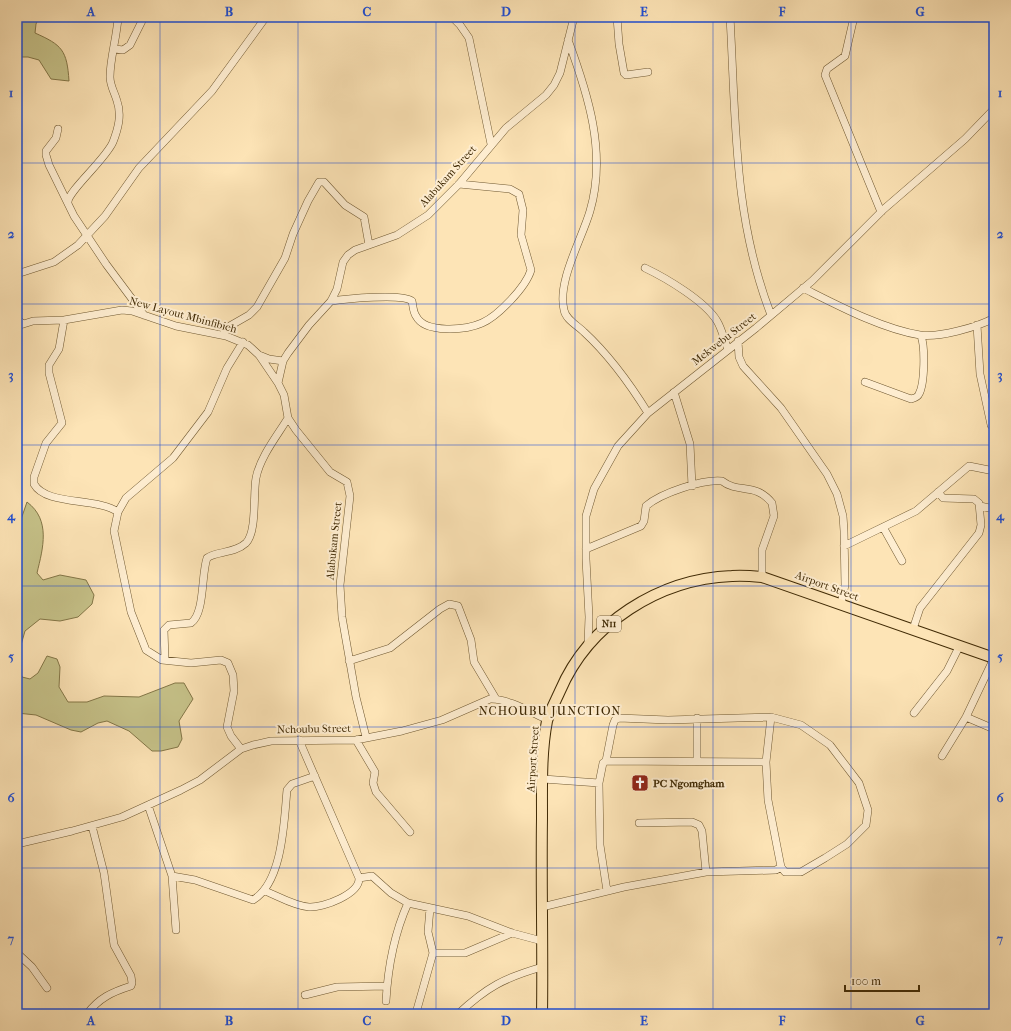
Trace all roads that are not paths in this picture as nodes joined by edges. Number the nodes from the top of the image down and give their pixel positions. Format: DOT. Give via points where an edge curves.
graph roads {
  1 [pos="118,17"];
  2 [pos="144,17"];
  3 [pos="266,17"];
  4 [pos="452,17"];
  5 [pos="574,17"];
  6 [pos="617,17"];
  7 [pos="730,17"];
  8 [pos="854,17"];
  9 [pos="568,40"];
  10 [pos="114,49"];
  11 [pos="648,72"];
  12 [pos="994,109"];
  13 [pos="58,129"];
  14 [pos="491,144"];
  15 [pos="459,184"];
  16 [pos="68,202"];
  17 [pos="881,212"];
  18 [pos="86,235"];
  19 [pos="369,245"];
  20 [pos="645,268"];
  21 [pos="17,274"];
  22 [pos="803,288"];
  23 [pos="331,301"];
  24 [pos="144,315"];
  25 [pos="771,315"];
  26 [pos="994,318"];
  27 [pos="17,319"];
  28 [pos="64,320"];
  29 [pos="20,325"];
  30 [pos="977,325"];
  31 [pos="223,335"];
  32 [pos="921,336"];
  33 [pos="738,341"];
  34 [pos="243,342"];
  35 [pos="728,350"];
  36 [pos="259,355"];
  37 [pos="283,361"];
  38 [pos="865,382"];
  39 [pos="278,383"];
  40 [pos="674,392"];
  41 [pos="648,413"];
  42 [pos="288,418"];
  43 [pos="991,426"];
  44 [pos="994,471"];
  45 [pos="692,486"];
  46 [pos="938,492"];
  47 [pos="980,506"];
  48 [pos="994,509"];
  49 [pos="118,512"];
  50 [pos="883,527"];
  51 [pos="844,546"];
  52 [pos="586,549"];
  53 [pos="902,561"];
  54 [pos="762,577"];
  55 [pos="841,604"];
  56 [pos="913,629"];
  57 [pos="588,644"];
  58 [pos="959,647"];
  59 [pos="994,658"];
  60 [pos="165,660"];
  61 [pos="349,661"];
  62 [pos="496,699"];
  63 [pos="914,714"];
  64 [pos="771,717"];
  65 [pos="966,717"];
  66 [pos="697,718"];
  67 [pos="548,720"];
  68 [pos="994,729"];
  69 [pos="366,737"];
  70 [pos="298,740"];
  71 [pos="356,740"];
  72 [pos="241,749"];
  73 [pos="942,756"];
  74 [pos="606,761"];
  75 [pos="697,762"];
  76 [pos="766,762"];
  77 [pos="315,776"];
  78 [pos="543,779"];
  79 [pos="599,783"];
  80 [pos="148,806"];
  81 [pos="639,823"];
  82 [pos="92,826"];
  83 [pos="410,832"];
  84 [pos="17,844"];
  85 [pos="781,867"];
  86 [pos="706,872"];
  87 [pos="172,876"];
  88 [pos="358,878"];
  89 [pos="265,891"];
  90 [pos="606,891"];
  91 [pos="408,903"];
  92 [pos="542,907"];
  93 [pos="430,908"];
  94 [pos="176,930"];
  95 [pos="512,933"];
  96 [pos="542,941"];
  97 [pos="17,953"];
  98 [pos="433,953"];
  99 [pos="542,967"];
  100 [pos="387,986"];
  101 [pos="47,988"];
  102 [pos="305,996"];
  103 [pos="386,1001"];
  104 [pos="416,1013"];
  105 [pos="87,1014"];
  106 [pos="458,1014"];
  107 [pos="542,1014"];
  1 -- 10 [label="street"];
  2 -- 10 [label="street" via="130,46 123,50"];
  3 -- 18 [label="street" via="212,91 139,168 105,216"];
  4 -- 14 [label="street" via="469,38"];
  5 -- 9 [label="street, Alabukam Street"];
  6 -- 11 [label="street" via="624,73"];
  7 -- 25 [label="street" via="736,152 747,236 760,287"];
  8 -- 17 [label="street" via="845,56 827,69 825,75"];
  9 -- 14 [label="street, Alabukam Street" via="560,73 554,85"];
  9 -- 41 [label="street" via="582,76 593,119 597,162 590,211 566,277 562,300 564,312 606,356"];
  10 -- 16 [label="street" via="110,77 120,114 112,144 96,167 68,198"];
  12 -- 17 [label="street, Mekwebu Street" via="965,139"];
  13 -- 16 [label="street" via="46,155"];
  14 -- 15 [label="street, Alabukam Street"];
  15 -- 19 [label="street, Alabukam Street" via="428,215 397,235"];
  15 -- 23 [label="street" via="510,189 519,194 523,210 520,235 531,270 509,302 482,323 458,330 424,324 415,316 412,301 408,298"];
  16 -- 18 [label="street"];
  17 -- 22 [label="street, Mekwebu Street"];
  18 -- 21 [label="street" via="63,258"];
  18 -- 24 [label="street"];
  19 -- 23 [label="street, Alabukam Street" via="352,252 343,262"];
  19 -- 31 [label="street" via="364,217 345,205 324,182 319,182 293,234 285,258 257,307 249,315 228,327"];
  20 -- 35 [label="street" via="663,276 710,312 717,321"];
  22 -- 25 [label="street, Mekwebu Street"];
  22 -- 32 [label="street" via="850,312"];
  23 -- 37 [label="street, Alabukam Street" via="309,325"];
  24 -- 28 [label="street, New Layout Mbinfibieh" via="122,310"];
  24 -- 31 [label="street, New Layout Mbinfibieh" via="176,326"];
  25 -- 33 [label="street, Mekwebu Street"];
  26 -- 30 [label="street"];
  27 -- 29 [label="street"];
  28 -- 29 [label="street, New Layout Mbinfibieh" via="33,321"];
  28 -- 49 [label="street" via="58,349 49,366 62,423 46,443 34,484 39,490 53,496 107,505"];
  30 -- 32 [label="street" via="950,333"];
  30 -- 43 [label="street" via="980,374"];
  31 -- 34 [label="street, New Layout Mbinfibieh"];
  32 -- 38 [label="street" via="924,344 924,367 920,393 917,397 911,399"];
  33 -- 35 [label="street, Mekwebu Street"];
  33 -- 51 [label="street" via="738,356 743,366 781,408 827,474 837,494 843,516"];
  34 -- 36 [label="street, New Layout Mbinfibieh"];
  34 -- 49 [label="street" via="227,368 208,412 173,458 126,498"];
  35 -- 40 [label="street, Mekwebu Street"];
  36 -- 37 [label="street"];
  36 -- 39 [label="street, New Layout Mbinfibieh"];
  37 -- 39 [label="street, Alabukam Street"];
  39 -- 42 [label="street, Alabukam Street" via="284,395"];
  40 -- 41 [label="street, Mekwebu Street"];
  40 -- 45 [label="street" via="690,444"];
  41 -- 52 [label="street, Mekwebu Street" via="618,446 594,489 586,516"];
  42 -- 60 [label="street" via="259,467 253,504 253,531 250,538 245,544 227,553 206,558 199,613 191,623 169,625 164,630"];
  42 -- 61 [label="street, Alabukam Street" via="330,472 347,482 350,496 340,585"];
  44 -- 46 [label="street" via="969,466"];
  45 -- 52 [label="street" via="668,493 649,504 644,510 644,521 641,526"];
  45 -- 54 [label="street" via="722,481 731,487 750,488 772,503 774,516 762,550"];
  46 -- 47 [label="street" via="943,498 974,499"];
  46 -- 50 [label="street" via="916,511"];
  47 -- 48 [label="street"];
  47 -- 56 [label="street" via="979,533 920,608"];
  49 -- 60 [label="street" via="114,531 132,612 146,650"];
  50 -- 51 [label="street"];
  50 -- 53 [label="street"];
  51 -- 55 [label="street" via="845,584"];
  52 -- 57 [label="street, Mekwebu Street"];
  54 -- 55 [label="highway, Airport Street / N11"];
  54 -- 57 [label="highway, Airport Street / N11" via="731,576 708,579 668,590 650,597 619,616"];
  55 -- 56 [label="highway, Airport Street / N11"];
  56 -- 58 [label="highway, Airport Street / N11"];
  57 -- 67 [label="highway, Airport Street / N11" via="567,676"];
  58 -- 59 [label="highway, Airport Street / N11"];
  58 -- 63 [label="street" via="947,671"];
  59 -- 65 [label="street"];
  60 -- 72 [label="street" via="191,663 221,660 228,664 233,675 234,691 227,726 228,732"];
  61 -- 62 [label="street" via="390,648 440,609 455,604 471,640 474,662"];
  61 -- 69 [label="street, Alabukam Street"];
  62 -- 67 [label="street"];
  62 -- 69 [label="street, Nchoubu Street" via="484,700 442,720 402,731"];
  64 -- 66 [label="street"];
  64 -- 76 [label="street"];
  64 -- 85 [label="street" via="802,725 830,745 859,782 868,810 866,825 847,844 801,872 786,872"];
  65 -- 68 [label="street"];
  65 -- 73 [label="street"];
  66 -- 74 [label="street" via="619,718 615,720"];
  66 -- 75 [label="street"];
  67 -- 78 [label="highway, Airport Street / N11"];
  69 -- 71 [label="street, Nchoubu Street"];
  70 -- 71 [label="street, Nchoubu Street"];
  70 -- 72 [label="street, Nchoubu Street" via="271,741"];
  70 -- 77 [label="street"];
  71 -- 83 [label="street" via="375,772 376,792"];
  72 -- 80 [label="street, Nchoubu Street" via="200,780"];
  74 -- 75 [label="street"];
  74 -- 79 [label="street" via="603,763"];
  75 -- 76 [label="street"];
  76 -- 85 [label="street" via="768,800"];
  77 -- 88 [label="street"];
  77 -- 89 [label="street" via="292,784 287,790 283,836 277,862"];
  78 -- 79 [label="street"];
  78 -- 92 [label="highway, Airport Street / N11"];
  79 -- 90 [label="street" via="600,845"];
  80 -- 82 [label="street, Nchoubu Street"];
  80 -- 87 [label="street"];
  81 -- 86 [label="street" via="692,822 699,825 702,831"];
  82 -- 84 [label="street, Nchoubu Street"];
  82 -- 105 [label="street" via="104,873 114,945 131,976 132,983 131,986 110,993 95,1003"];
  85 -- 86 [label="street" via="776,870"];
  86 -- 90 [label="street"];
  87 -- 89 [label="street" via="195,880 251,901"];
  87 -- 94 [label="street"];
  88 -- 89 [label="street" via="357,886 348,894 310,907"];
  88 -- 91 [label="street" via="372,876"];
  90 -- 92 [label="street"];
  91 -- 93 [label="street"];
  91 -- 100 [label="street" via="393,941"];
  92 -- 96 [label="highway, Airport Street / N11"];
  93 -- 95 [label="street" via="468,916"];
  93 -- 98 [label="street" via="428,932"];
  95 -- 96 [label="street"];
  95 -- 98 [label="street" via="465,953"];
  96 -- 99 [label="highway, Airport Street / N11"];
  97 -- 101 [label="street" via="32,967"];
  98 -- 104 [label="street"];
  99 -- 106 [label="street" via="493,984"];
  99 -- 107 [label="highway, Airport Street / N11"];
  100 -- 102 [label="street" via="337,987"];
  100 -- 103 [label="street"];
}
